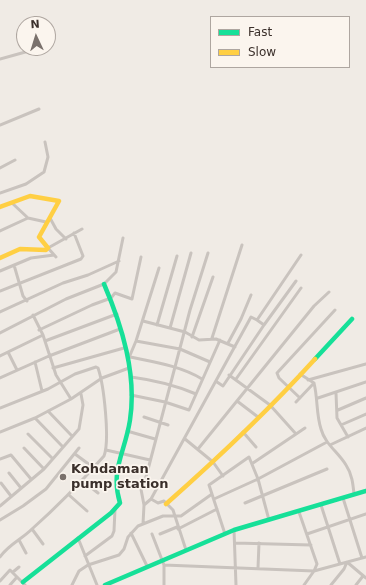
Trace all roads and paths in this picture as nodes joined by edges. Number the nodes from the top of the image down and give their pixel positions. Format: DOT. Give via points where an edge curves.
graph roads {
  1 [pos="16,55"];
  2 [pos="0,59"];
  3 [pos="39,109"];
  4 [pos="0,125"];
  5 [pos="45,142"];
  6 [pos="15,160"];
  7 [pos="0,168"];
  8 [pos="0,193"];
  9 [pos="12,202"];
  10 [pos="0,206"];
  11 [pos="28,218"];
  12 [pos="48,220"];
  13 [pos="82,228"];
  14 [pos="0,231"];
  15 [pos="74,233"];
  16 [pos="123,238"];
  17 [pos="66,239"];
  18 [pos="242,245"];
  19 [pos="48,248"];
  20 [pos="191,253"];
  21 [pos="208,253"];
  22 [pos="301,255"];
  23 [pos="177,256"];
  24 [pos="141,257"];
  25 [pos="0,258"];
  26 [pos="119,261"];
  27 [pos="14,265"];
  28 [pos="159,268"];
  29 [pos="0,271"];
  30 [pos="213,277"];
  31 [pos="296,281"];
  32 [pos="19,283"];
  33 [pos="104,284"];
  34 [pos="301,288"];
  35 [pos="0,291"];
  36 [pos="329,292"];
  37 [pos="251,295"];
  38 [pos="111,298"];
  39 [pos="27,301"];
  40 [pos="335,310"];
  41 [pos="0,312"];
  42 [pos="117,314"];
  43 [pos="33,315"];
  44 [pos="352,319"];
  45 [pos="257,320"];
  46 [pos="143,321"];
  47 [pos="157,325"];
  48 [pos="264,325"];
  49 [pos="170,328"];
  50 [pos="120,329"];
  51 [pos="39,330"];
  52 [pos="185,332"];
  53 [pos="0,333"];
  54 [pos="43,335"];
  55 [pos="192,337"];
  56 [pos="212,338"];
  57 [pos="220,340"];
  58 [pos="45,341"];
  59 [pos="136,341"];
  60 [pos="228,343"];
  61 [pos="235,347"];
  62 [pos="124,348"];
  63 [pos="180,349"];
  64 [pos="8,352"];
  65 [pos="0,356"];
  66 [pos="49,356"];
  67 [pos="129,358"];
  68 [pos="35,362"];
  69 [pos="210,362"];
  70 [pos="366,364"];
  71 [pos="53,368"];
  72 [pos="129,368"];
  73 [pos="174,368"];
  74 [pos="17,370"];
  75 [pos="300,374"];
  76 [pos="230,375"];
  77 [pos="131,377"];
  78 [pos="0,378"];
  79 [pos="102,378"];
  80 [pos="202,379"];
  81 [pos="236,379"];
  82 [pos="308,380"];
  83 [pos="60,382"];
  84 [pos="217,382"];
  85 [pos="366,382"];
  86 [pos="314,383"];
  87 [pos="170,385"];
  88 [pos="247,388"];
  89 [pos="289,388"];
  90 [pos="42,391"];
  91 [pos="336,393"];
  92 [pos="81,394"];
  93 [pos="196,394"];
  94 [pos="131,395"];
  95 [pos="300,398"];
  96 [pos="318,398"];
  97 [pos="366,398"];
  98 [pos="71,399"];
  99 [pos="237,401"];
  100 [pos="165,402"];
  101 [pos="296,402"];
  102 [pos="270,405"];
  103 [pos="0,408"];
  104 [pos="338,410"];
  105 [pos="48,411"];
  106 [pos="366,414"];
  107 [pos="144,416"];
  108 [pos="35,418"];
  109 [pos="258,418"];
  110 [pos="160,422"];
  111 [pos="168,425"];
  112 [pos="342,425"];
  113 [pos="305,428"];
  114 [pos="366,428"];
  115 [pos="128,431"];
  116 [pos="0,432"];
  117 [pos="243,432"];
  118 [pos="28,434"];
  119 [pos="296,434"];
  120 [pos="72,436"];
  121 [pos="348,437"];
  122 [pos="155,438"];
  123 [pos="185,439"];
  124 [pos="327,442"];
  125 [pos="330,445"];
  126 [pos="62,447"];
  127 [pos="256,447"];
  128 [pos="24,448"];
  129 [pos="79,448"];
  130 [pos="198,449"];
  131 [pos="106,450"];
  132 [pos="75,454"];
  133 [pos="121,454"];
  134 [pos="52,458"];
  135 [pos="0,459"];
  136 [pos="150,460"];
  137 [pos="213,462"];
  138 [pos="253,463"];
  139 [pos="94,468"];
  140 [pos="44,469"];
  141 [pos="326,469"];
  142 [pos="9,473"];
  143 [pos="223,476"];
  144 [pos="31,479"];
  145 [pos="258,479"];
  146 [pos="83,480"];
  147 [pos="1,483"];
  148 [pos="21,488"];
  149 [pos="366,492"];
  150 [pos="98,493"];
  151 [pos="212,494"];
  152 [pos="354,494"];
  153 [pos="69,495"];
  154 [pos="263,495"];
  155 [pos="11,496"];
  156 [pos="343,498"];
  157 [pos="152,499"];
  158 [pos="214,500"];
  159 [pos="245,503"];
  160 [pos="166,504"];
  161 [pos="144,505"];
  162 [pos="321,505"];
  163 [pos="0,506"];
  164 [pos="115,509"];
  165 [pos="217,509"];
  166 [pos="87,511"];
  167 [pos="299,512"];
  168 [pos="366,514"];
  169 [pos="175,516"];
  170 [pos="0,520"];
  171 [pos="269,520"];
  172 [pos="350,520"];
  173 [pos="143,524"];
  174 [pos="328,527"];
  175 [pos="178,528"];
  176 [pos="32,530"];
  177 [pos="234,530"];
  178 [pos="131,532"];
  179 [pos="152,534"];
  180 [pos="160,534"];
  181 [pos="225,534"];
  182 [pos="307,534"];
  183 [pos="78,538"];
  184 [pos="19,540"];
  185 [pos="236,543"];
  186 [pos="259,543"];
  187 [pos="43,544"];
  188 [pos="310,545"];
  189 [pos="186,550"];
  190 [pos="2,551"];
  191 [pos="26,553"];
  192 [pos="0,556"];
  193 [pos="85,556"];
  194 [pos="366,557"];
  195 [pos="362,558"];
  196 [pos="163,560"];
  197 [pos="347,562"];
  198 [pos="340,564"];
  199 [pos="90,565"];
  200 [pos="164,565"];
  201 [pos="147,566"];
  202 [pos="19,567"];
  203 [pos="235,568"];
  204 [pos="258,568"];
  205 [pos="314,571"];
  206 [pos="13,572"];
  207 [pos="18,577"];
  208 [pos="365,577"];
  209 [pos="0,581"];
  210 [pos="24,584"];
  211 [pos="10,585"];
  212 [pos="72,585"];
  213 [pos="97,585"];
  214 [pos="105,585"];
  215 [pos="164,585"];
  216 [pos="236,585"];
  217 [pos="304,585"];
  218 [pos="331,585"];
  219 [pos="356,585"];
  1 -- 2 [label="street"];
  3 -- 4 [label="street"];
  5 -- 8 [label="street" via="48,157 44,172 26,184"];
  6 -- 7 [label="street"];
  9 -- 10 [label="street"];
  9 -- 11 [label="street"];
  9 -- 12 [label="street" via="30,196 56,199 59,203"];
  11 -- 12 [label="street"];
  11 -- 14 [label="street"];
  12 -- 17 [label="street"];
  12 -- 19 [label="street" via="39,237"];
  13 -- 15 [label="street"];
  15 -- 17 [label="street"];
  15 -- 32 [label="street" via="83,256 81,259"];
  16 -- 26 [label="street"];
  17 -- 19 [label="street"];
  18 -- 56 [label="street"];
  19 -- 25 [label="street" via="20,249"];
  19 -- 27 [label="street" via="55,256 31,258"];
  20 -- 49 [label="street"];
  21 -- 52 [label="street"];
  22 -- 45 [label="street"];
  23 -- 47 [label="street"];
  24 -- 38 [label="street" via="132,299 115,293"];
  26 -- 33 [label="street" via="116,272"];
  26 -- 39 [label="street" via="88,275 63,282"];
  27 -- 29 [label="street"];
  27 -- 32 [label="street"];
  28 -- 46 [label="street"];
  30 -- 55 [label="street"];
  31 -- 48 [label="street"];
  32 -- 35 [label="street"];
  32 -- 39 [label="street"];
  33 -- 38 [label="street"];
  33 -- 43 [label="street"];
  34 -- 81 [label="street"];
  36 -- 88 [label="street" via="314,306"];
  37 -- 60 [label="street"];
  38 -- 42 [label="street"];
  38 -- 51 [label="street" via="92,304"];
  39 -- 41 [label="street"];
  40 -- 89 [label="street" via="277,373"];
  42 -- 50 [label="street"];
  42 -- 58 [label="street"];
  43 -- 51 [label="street"];
  43 -- 53 [label="street"];
  44 -- 75 [label="street"];
  45 -- 48 [label="street"];
  45 -- 61 [label="street" via="251,318"];
  46 -- 47 [label="street"];
  46 -- 59 [label="street"];
  47 -- 49 [label="street"];
  48 -- 76 [label="street"];
  49 -- 52 [label="street"];
  50 -- 62 [label="street"];
  50 -- 66 [label="street"];
  51 -- 54 [label="street"];
  52 -- 55 [label="street"];
  52 -- 63 [label="street"];
  54 -- 58 [label="street"];
  54 -- 64 [label="street"];
  55 -- 56 [label="street" via="199,340"];
  56 -- 57 [label="street"];
  57 -- 60 [label="street"];
  57 -- 69 [label="street"];
  58 -- 66 [label="street"];
  59 -- 63 [label="street"];
  59 -- 67 [label="street"];
  60 -- 61 [label="street"];
  61 -- 84 [label="street"];
  62 -- 67 [label="street"];
  62 -- 71 [label="street"];
  63 -- 69 [label="street"];
  63 -- 73 [label="street"];
  64 -- 65 [label="street"];
  64 -- 74 [label="street"];
  66 -- 68 [label="street"];
  66 -- 71 [label="street"];
  67 -- 72 [label="street"];
  67 -- 73 [label="street"];
  68 -- 74 [label="street"];
  68 -- 90 [label="street"];
  69 -- 80 [label="street"];
  70 -- 82 [label="street"];
  71 -- 83 [label="street"];
  72 -- 77 [label="street"];
  72 -- 79 [label="street"];
  73 -- 80 [label="street"];
  73 -- 87 [label="street"];
  74 -- 78 [label="street"];
  75 -- 82 [label="street"];
  75 -- 89 [label="street"];
  76 -- 81 [label="street"];
  76 -- 84 [label="street" via="223,386"];
  77 -- 87 [label="street"];
  77 -- 94 [label="street"];
  79 -- 83 [label="street" via="96,367"];
  79 -- 92 [label="street"];
  79 -- 131 [label="street"];
  80 -- 93 [label="street"];
  81 -- 88 [label="street"];
  82 -- 86 [label="street"];
  83 -- 90 [label="street"];
  83 -- 98 [label="street"];
  84 -- 123 [label="street"];
  85 -- 91 [label="street"];
  86 -- 95 [label="street"];
  86 -- 96 [label="street"];
  87 -- 93 [label="street"];
  87 -- 100 [label="street"];
  88 -- 99 [label="street"];
  88 -- 102 [label="street"];
  89 -- 95 [label="street"];
  89 -- 102 [label="street"];
  90 -- 103 [label="street"];
  91 -- 96 [label="street"];
  91 -- 104 [label="street"];
  92 -- 98 [label="street"];
  92 -- 120 [label="street" via="83,405 79,429"];
  93 -- 100 [label="street" via="189,410"];
  94 -- 100 [label="street"];
  94 -- 115 [label="street"];
  95 -- 101 [label="street"];
  96 -- 124 [label="street" via="317,410"];
  97 -- 104 [label="street"];
  98 -- 105 [label="street"];
  99 -- 109 [label="street"];
  99 -- 130 [label="street"];
  100 -- 110 [label="street"];
  102 -- 109 [label="street"];
  102 -- 119 [label="street"];
  104 -- 112 [label="street" via="337,418"];
  105 -- 108 [label="street"];
  105 -- 120 [label="street"];
  106 -- 112 [label="street"];
  107 -- 110 [label="street"];
  108 -- 116 [label="street"];
  108 -- 126 [label="street"];
  109 -- 117 [label="street"];
  110 -- 111 [label="street"];
  110 -- 122 [label="street"];
  112 -- 121 [label="street"];
  113 -- 119 [label="street"];
  114 -- 121 [label="street"];
  115 -- 122 [label="street"];
  115 -- 133 [label="street"];
  117 -- 127 [label="street"];
  117 -- 137 [label="street"];
  118 -- 134 [label="street"];
  119 -- 138 [label="street"];
  120 -- 126 [label="street"];
  121 -- 125 [label="street"];
  122 -- 136 [label="street"];
  123 -- 130 [label="street"];
  123 -- 157 [label="street"];
  124 -- 125 [label="street"];
  124 -- 145 [label="street"];
  125 -- 152 [label="street" via="351,474"];
  126 -- 134 [label="street"];
  128 -- 140 [label="street"];
  129 -- 132 [label="street"];
  130 -- 137 [label="street"];
  131 -- 133 [label="street"];
  131 -- 139 [label="street"];
  132 -- 139 [label="street"];
  132 -- 170 [label="street" via="46,489"];
  133 -- 136 [label="street"];
  133 -- 164 [label="street" via="116,490 120,503"];
  134 -- 140 [label="street"];
  135 -- 144 [label="street" via="11,454"];
  136 -- 161 [label="street" via="146,477 140,484"];
  137 -- 143 [label="street"];
  137 -- 160 [label="street"];
  138 -- 143 [label="street" via="249,457"];
  138 -- 145 [label="street"];
  139 -- 146 [label="street"];
  140 -- 144 [label="street"];
  141 -- 154 [label="street"];
  142 -- 148 [label="street"];
  143 -- 151 [label="street" via="210,485"];
  144 -- 148 [label="street"];
  145 -- 154 [label="street"];
  145 -- 158 [label="street"];
  146 -- 150 [label="street"];
  146 -- 153 [label="street"];
  147 -- 155 [label="street"];
  148 -- 155 [label="street"];
  149 -- 152 [label="street"];
  151 -- 158 [label="street"];
  151 -- 169 [label="street" via="181,516"];
  152 -- 156 [label="street"];
  153 -- 166 [label="street"];
  153 -- 176 [label="street"];
  154 -- 159 [label="street"];
  154 -- 171 [label="street"];
  155 -- 163 [label="street"];
  156 -- 162 [label="street"];
  156 -- 172 [label="street"];
  157 -- 160 [label="street" via="158,503 164,501"];
  157 -- 161 [label="street"];
  158 -- 165 [label="street"];
  160 -- 169 [label="street"];
  161 -- 173 [label="street"];
  162 -- 167 [label="street"];
  162 -- 174 [label="street"];
  164 -- 183 [label="street"];
  164 -- 193 [label="street" via="112,536"];
  165 -- 175 [label="street"];
  165 -- 181 [label="street"];
  167 -- 171 [label="street"];
  167 -- 182 [label="street"];
  168 -- 172 [label="street"];
  169 -- 173 [label="street" via="163,516"];
  169 -- 175 [label="street"];
  171 -- 177 [label="street"];
  172 -- 174 [label="street"];
  172 -- 195 [label="street"];
  173 -- 178 [label="street"];
  174 -- 182 [label="street"];
  174 -- 198 [label="street"];
  175 -- 180 [label="street"];
  175 -- 189 [label="street"];
  176 -- 184 [label="street"];
  176 -- 187 [label="street"];
  177 -- 181 [label="street"];
  177 -- 185 [label="street"];
  178 -- 199 [label="street" via="119,555"];
  178 -- 201 [label="street"];
  179 -- 196 [label="street"];
  181 -- 189 [label="street"];
  182 -- 188 [label="street"];
  183 -- 193 [label="street"];
  183 -- 210 [label="street"];
  184 -- 190 [label="street"];
  184 -- 191 [label="street"];
  185 -- 186 [label="street"];
  185 -- 203 [label="street"];
  186 -- 188 [label="street"];
  186 -- 204 [label="street"];
  188 -- 205 [label="street" via="317,564"];
  189 -- 196 [label="street"];
  190 -- 192 [label="street"];
  193 -- 199 [label="street"];
  194 -- 195 [label="street"];
  195 -- 197 [label="street"];
  196 -- 200 [label="street"];
  196 -- 201 [label="street"];
  197 -- 198 [label="street"];
  197 -- 208 [label="street"];
  197 -- 218 [label="street"];
  198 -- 205 [label="street"];
  199 -- 212 [label="street" via="79,571"];
  199 -- 213 [label="street"];
  200 -- 203 [label="street"];
  200 -- 215 [label="street"];
  201 -- 214 [label="street"];
  202 -- 206 [label="street"];
  203 -- 204 [label="street"];
  203 -- 216 [label="street"];
  204 -- 205 [label="street"];
  205 -- 217 [label="street"];
  206 -- 207 [label="street"];
  206 -- 209 [label="street" via="9,570"];
  207 -- 210 [label="street"];
  207 -- 211 [label="street"];
  208 -- 219 [label="street"];
}
